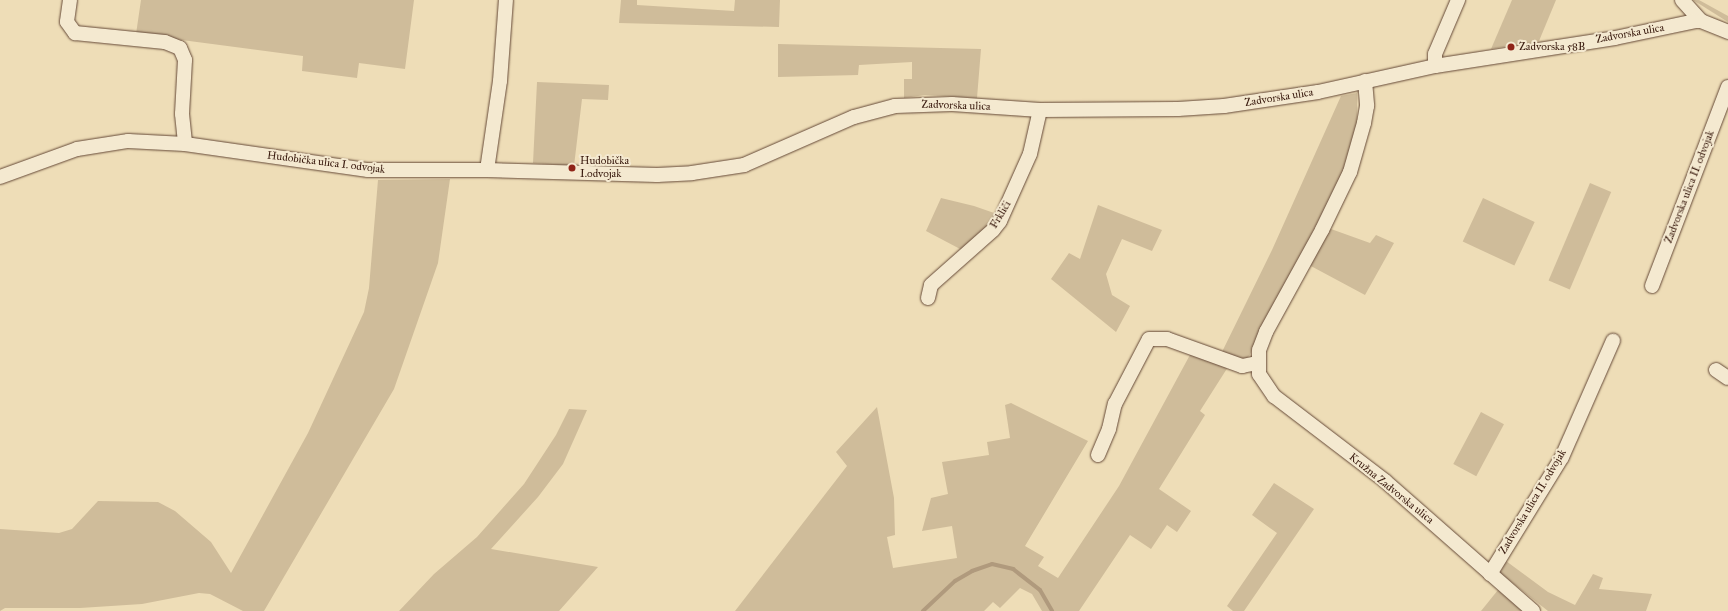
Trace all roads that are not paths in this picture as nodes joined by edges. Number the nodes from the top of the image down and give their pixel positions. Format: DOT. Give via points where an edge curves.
graph roads {
  1 [pos="70,0"];
  2 [pos="506,0"];
  3 [pos="1458,0"];
  4 [pos="1682,0"];
  5 [pos="1701,21"];
  6 [pos="1728,32"];
  7 [pos="1435,66"];
  8 [pos="1365,81"];
  9 [pos="1728,87"];
  10 [pos="1040,110"];
  11 [pos="185,144"];
  12 [pos="487,170"];
  13 [pos="0,177"];
  14 [pos="1652,286"];
  15 [pos="928,298"];
  16 [pos="1614,341"];
  17 [pos="1257,363"];
  18 [pos="1098,454"];
  19 [pos="1490,574"];
  20 [pos="1533,611"];
  1 -- 11 [label="street" via="67,22 75,33 165,42 180,48 185,60 182,114"];
  2 -- 12 [label="street" via="499,88"];
  3 -- 7 [label="street" via="1435,54"];
  4 -- 5 [label="street"];
  5 -- 6 [label="street"];
  5 -- 7 [label="street, Zadvorska ulica"];
  7 -- 8 [label="street, Zadvorska ulica"];
  8 -- 10 [label="street, Zadvorska ulica" via="1318,92 1224,106"];
  8 -- 17 [label="street" via="1367,106 1350,172 1322,230 1266,332"];
  9 -- 14 [label="street, Zadvorska ulica II. odvojak"];
  10 -- 12 [label="street, Zadvorska ulica" via="932,103 876,109 744,164 692,173 657,175"];
  10 -- 15 [label="street, Frkliči" via="1030,154 1000,221 931,285"];
  11 -- 12 [label="street, Hudobička ulica I. odvojak" via="368,170"];
  11 -- 13 [label="street, Hudobička ulica I. odvojak" via="128,140 104,143 52,156"];
  16 -- 19 [label="street, Zadvorska ulica II. odvojak" via="1562,457"];
  17 -- 18 [label="street" via="1242,366 1167,339 1149,339 1142,348 1115,404 1109,429"];
  17 -- 19 [label="street, Kružna Zadvorska ulica" via="1262,381 1274,396 1385,481"];
  19 -- 20 [label="street, Kružna Zadvorska ulica"];
}
